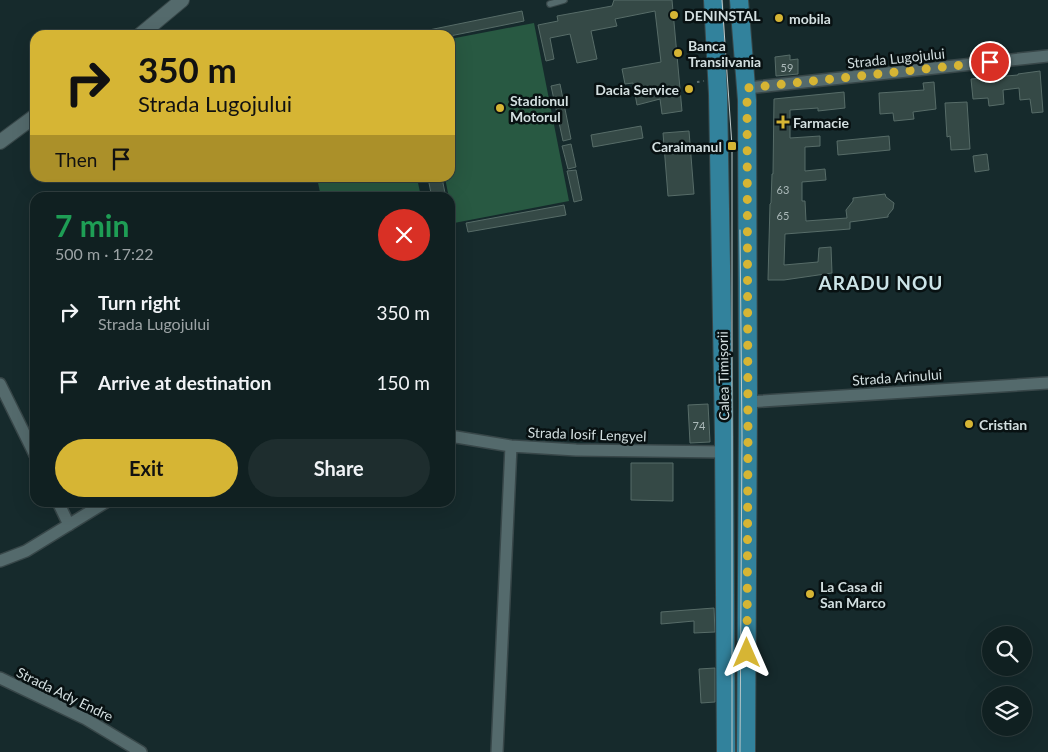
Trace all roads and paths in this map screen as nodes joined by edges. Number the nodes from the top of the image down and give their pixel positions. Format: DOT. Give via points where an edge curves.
graph roads {
  1 [pos="182,0"];
  2 [pos="564,0"];
  3 [pos="713,0"];
  4 [pos="739,0"];
  5 [pos="550,4"];
  6 [pos="146,30"];
  7 [pos="1048,56"];
  8 [pos="747,88"];
  9 [pos="30,120"];
  10 [pos="0,142"];
  11 [pos="1048,383"];
  12 [pos="0,384"];
  13 [pos="748,402"];
  14 [pos="455,437"];
  15 [pos="30,445"];
  16 [pos="511,446"];
  17 [pos="724,452"];
  18 [pos="60,507"];
  19 [pos="98,507"];
  20 [pos="69,525"];
  21 [pos="0,561"];
  22 [pos="0,678"];
  23 [pos="141,752"];
  24 [pos="497,752"];
  25 [pos="726,752"];
  26 [pos="746,752"];
  1 -- 6 [label="street"];
  2 -- 5 [label="lane"];
  3 -- 17 [label="main road, Calea Timișorii" via="718,94"];
  4 -- 8 [label="main road, Calea Timișorii"];
  7 -- 8 [label="street, Strada Lugojului"];
  8 -- 13 [label="main road, Calea Timișorii"];
  9 -- 10 [label="street"];
  11 -- 13 [label="street, Strada Arinului"];
  12 -- 15 [label="street"];
  13 -- 26 [label="main road, Calea Timișorii"];
  14 -- 16 [label="street, Strada Iosif Lengyel"];
  16 -- 17 [label="street, Strada Iosif Lengyel"];
  16 -- 24 [label="street"];
  17 -- 25 [label="main road, Calea Timișorii"];
  18 -- 20 [label="street"];
  19 -- 20 [label="street"];
  20 -- 21 [label="street" via="26,551"];
  22 -- 23 [label="street, Strada Ady Endre" via="86,719"];
}
